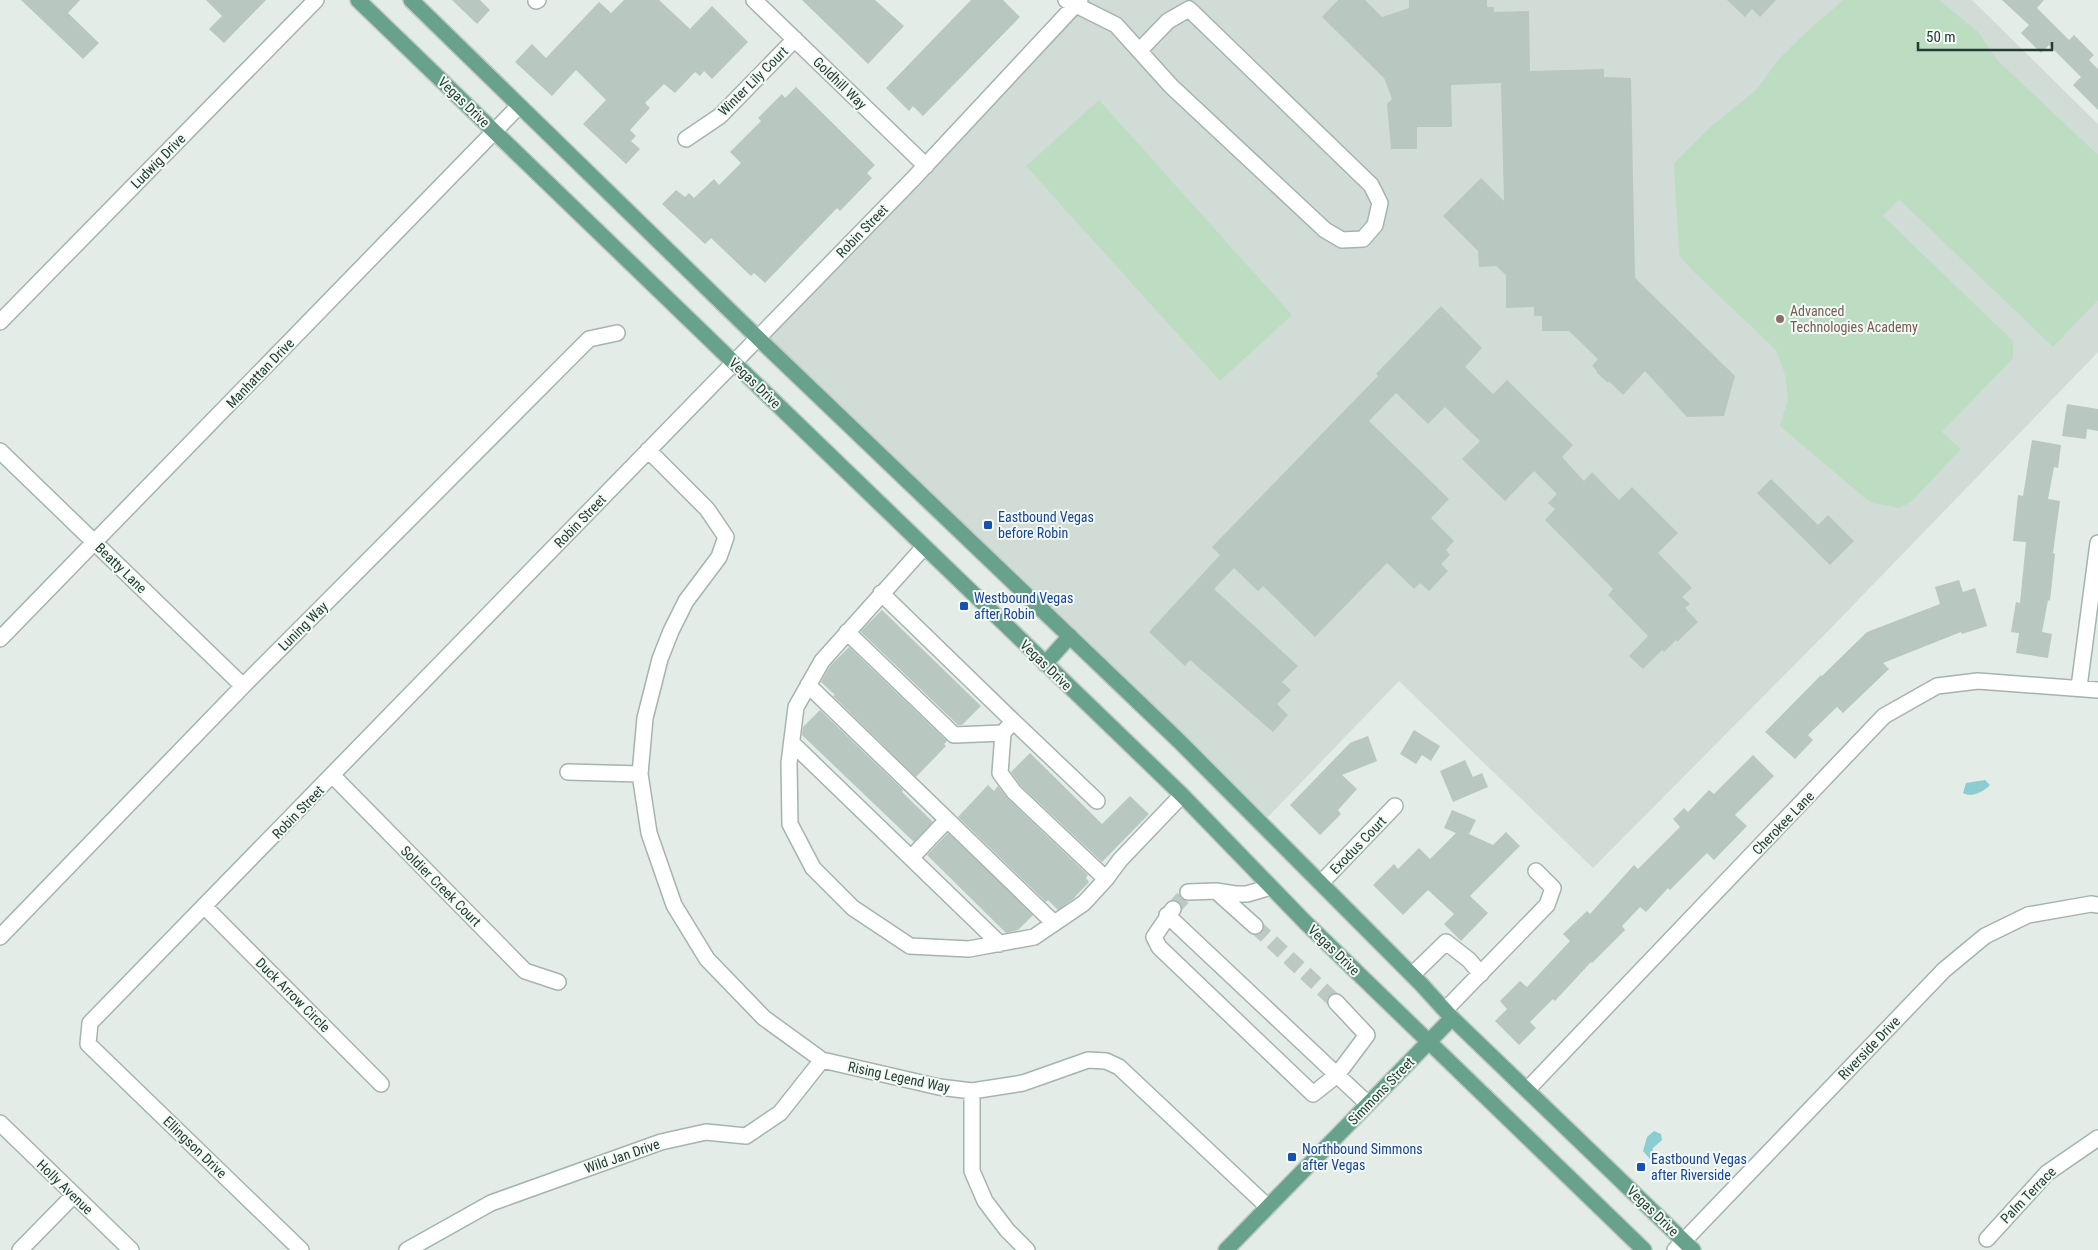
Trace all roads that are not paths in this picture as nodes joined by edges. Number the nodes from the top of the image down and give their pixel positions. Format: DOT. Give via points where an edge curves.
graph roads {
  1 [pos="316,0"];
  2 [pos="358,0"];
  3 [pos="411,0"];
  4 [pos="754,0"];
  5 [pos="1074,2"];
  6 [pos="795,39"];
  7 [pos="1140,50"];
  8 [pos="519,106"];
  9 [pos="494,132"];
  10 [pos="686,139"];
  11 [pos="926,166"];
  12 [pos="0,322"];
  13 [pos="617,333"];
  14 [pos="758,338"];
  15 [pos="734,363"];
  16 [pos="648,450"];
  17 [pos="0,451"];
  18 [pos="95,542"];
  19 [pos="2098,543"];
  20 [pos="924,547"];
  21 [pos="881,593"];
  22 [pos="847,632"];
  23 [pos="1070,636"];
  24 [pos="0,639"];
  25 [pos="1045,664"];
  26 [pos="808,685"];
  27 [pos="243,686"];
  28 [pos="2079,687"];
  29 [pos="2098,690"];
  30 [pos="1013,721"];
  31 [pos="1003,734"];
  32 [pos="792,743"];
  33 [pos="568,772"];
  34 [pos="640,774"];
  35 [pos="333,776"];
  36 [pos="1182,795"];
  37 [pos="1097,801"];
  38 [pos="1395,806"];
  39 [pos="947,820"];
  40 [pos="911,858"];
  41 [pos="1536,871"];
  42 [pos="1106,879"];
  43 [pos="1321,883"];
  44 [pos="1271,887"];
  45 [pos="1216,891"];
  46 [pos="1188,892"];
  47 [pos="2098,905"];
  48 [pos="205,907"];
  49 [pos="1054,923"];
  50 [pos="1255,926"];
  51 [pos="0,936"];
  52 [pos="1000,944"];
  53 [pos="1481,974"];
  54 [pos="1412,975"];
  55 [pos="558,982"];
  56 [pos="1336,1002"];
  57 [pos="1448,1014"];
  58 [pos="1429,1042"];
  59 [pos="88,1044"];
  60 [pos="822,1060"];
  61 [pos="1336,1075"];
  62 [pos="381,1084"];
  63 [pos="1527,1090"];
  64 [pos="972,1091"];
  65 [pos="1368,1104"];
  66 [pos="0,1123"];
  67 [pos="2098,1138"];
  68 [pos="74,1195"];
  69 [pos="1268,1207"];
  70 [pos="1986,1239"];
  71 [pos="1684,1247"];
  72 [pos="20,1250"];
  73 [pos="131,1250"];
  74 [pos="301,1250"];
  75 [pos="407,1250"];
  76 [pos="1027,1250"];
  77 [pos="1226,1250"];
  78 [pos="1644,1250"];
  1 -- 12 [label="street, Ludwig Drive"];
  2 -- 9 [label="main road, Vegas Drive"];
  3 -- 8 [label="main road, Vegas Drive"];
  4 -- 6 [label="street, Goldhill Way"];
  5 -- 7 [label="street" via="1116,25"];
  5 -- 11 [label="street, Robin Street"];
  6 -- 10 [label="street, Winter Lily Court" via="720,116"];
  6 -- 11 [label="street, Goldhill Way"];
  7 -- 7 [label="street" via="1171,86 1325,230 1342,240 1363,239 1375,225 1380,203 1371,185 1189,9 1168,21"];
  8 -- 9 [label="street, Manhattan Drive"];
  8 -- 14 [label="main road, Vegas Drive"];
  9 -- 15 [label="main road, Vegas Drive"];
  9 -- 18 [label="street, Manhattan Drive"];
  11 -- 14 [label="street, Robin Street"];
  13 -- 27 [label="street, Luning Way" via="589,338"];
  14 -- 15 [label="street, Robin Street"];
  14 -- 23 [label="main road, Vegas Drive"];
  15 -- 16 [label="street, Robin Street"];
  15 -- 20 [label="main road, Vegas Drive"];
  16 -- 34 [label="street, Rising Legend Way" via="708,509 726,537 719,557 682,608 660,659 645,718"];
  16 -- 35 [label="street, Robin Street"];
  17 -- 18 [label="street, Beatty Lane"];
  18 -- 24 [label="street, Manhattan Drive"];
  18 -- 27 [label="street, Beatty Lane"];
  19 -- 28 [label="street"];
  20 -- 21 [label="street"];
  20 -- 25 [label="main road, Vegas Drive"];
  21 -- 22 [label="street"];
  21 -- 30 [label="street"];
  22 -- 26 [label="street" via="822,661"];
  22 -- 31 [label="street" via="954,735"];
  23 -- 25 [label="main road"];
  23 -- 43 [label="main road, Vegas Drive"];
  25 -- 36 [label="main road, Vegas Drive"];
  26 -- 32 [label="street" via="796,707"];
  26 -- 39 [label="street"];
  27 -- 51 [label="street, Luning Way"];
  28 -- 29 [label="street, Cherokee Lane"];
  28 -- 63 [label="street, Cherokee Lane" via="1978,681 1937,686 1884,716"];
  30 -- 31 [label="street"];
  30 -- 37 [label="street"];
  31 -- 42 [label="street" via="1000,773 1014,792"];
  32 -- 40 [label="street"];
  32 -- 52 [label="street" via="789,763 790,824 813,868 854,908 910,946 970,949"];
  33 -- 34 [label="street"];
  34 -- 60 [label="street, Rising Legend Way" via="648,833 674,906 707,959 764,1018"];
  35 -- 48 [label="street, Robin Street"];
  35 -- 55 [label="street, Soldier Creek Court" via="525,972"];
  36 -- 42 [label="street"];
  36 -- 44 [label="main road, Vegas Drive"];
  38 -- 43 [label="street, Exodus Court"];
  39 -- 40 [label="street"];
  39 -- 49 [label="street"];
  40 -- 52 [label="street"];
  41 -- 53 [label="street" via="1553,888 1547,905"];
  42 -- 49 [label="street" via="1084,903"];
  43 -- 54 [label="main road, Vegas Drive"];
  44 -- 45 [label="street" via="1248,894"];
  44 -- 58 [label="main road, Vegas Drive"];
  45 -- 46 [label="street"];
  45 -- 50 [label="street"];
  47 -- 71 [label="street, Riverside Drive" via="2028,916 1985,936 1944,970"];
  48 -- 59 [label="street, Robin Street" via="90,1023"];
  48 -- 62 [label="street, Duck Arrow Circle"];
  49 -- 52 [label="street" via="1034,937"];
  53 -- 54 [label="street" via="1446,942"];
  53 -- 57 [label="street"];
  54 -- 57 [label="main road, Vegas Drive"];
  56 -- 61 [label="street" via="1367,1035"];
  57 -- 58 [label="main road, Simmons Street"];
  57 -- 63 [label="main road, Vegas Drive"];
  58 -- 65 [label="main road, Simmons Street"];
  58 -- 78 [label="main road, Vegas Drive"];
  59 -- 74 [label="street, Ellingson Drive"];
  60 -- 64 [label="street, Rising Legend Way" via="939,1087"];
  60 -- 75 [label="street, Wild Jan Drive" via="780,1113 746,1136 706,1132 661,1142 491,1203"];
  61 -- 61 [label="street" via="1313,1094 1159,947 1154,937 1170,912"];
  61 -- 65 [label="street"];
  63 -- 71 [label="main road, Vegas Drive"];
  64 -- 69 [label="street, Rising Legend Way" via="1023,1083 1088,1060 1106,1061 1120,1067"];
  64 -- 76 [label="street" via="972,1171 985,1201"];
  65 -- 69 [label="main road, Simmons Street"];
  66 -- 68 [label="street, Holly Avenue"];
  67 -- 70 [label="street, Palm Terrace" via="2047,1173"];
  68 -- 72 [label="street"];
  68 -- 73 [label="street, Holly Avenue"];
  69 -- 77 [label="main road, Simmons Street"];
}
